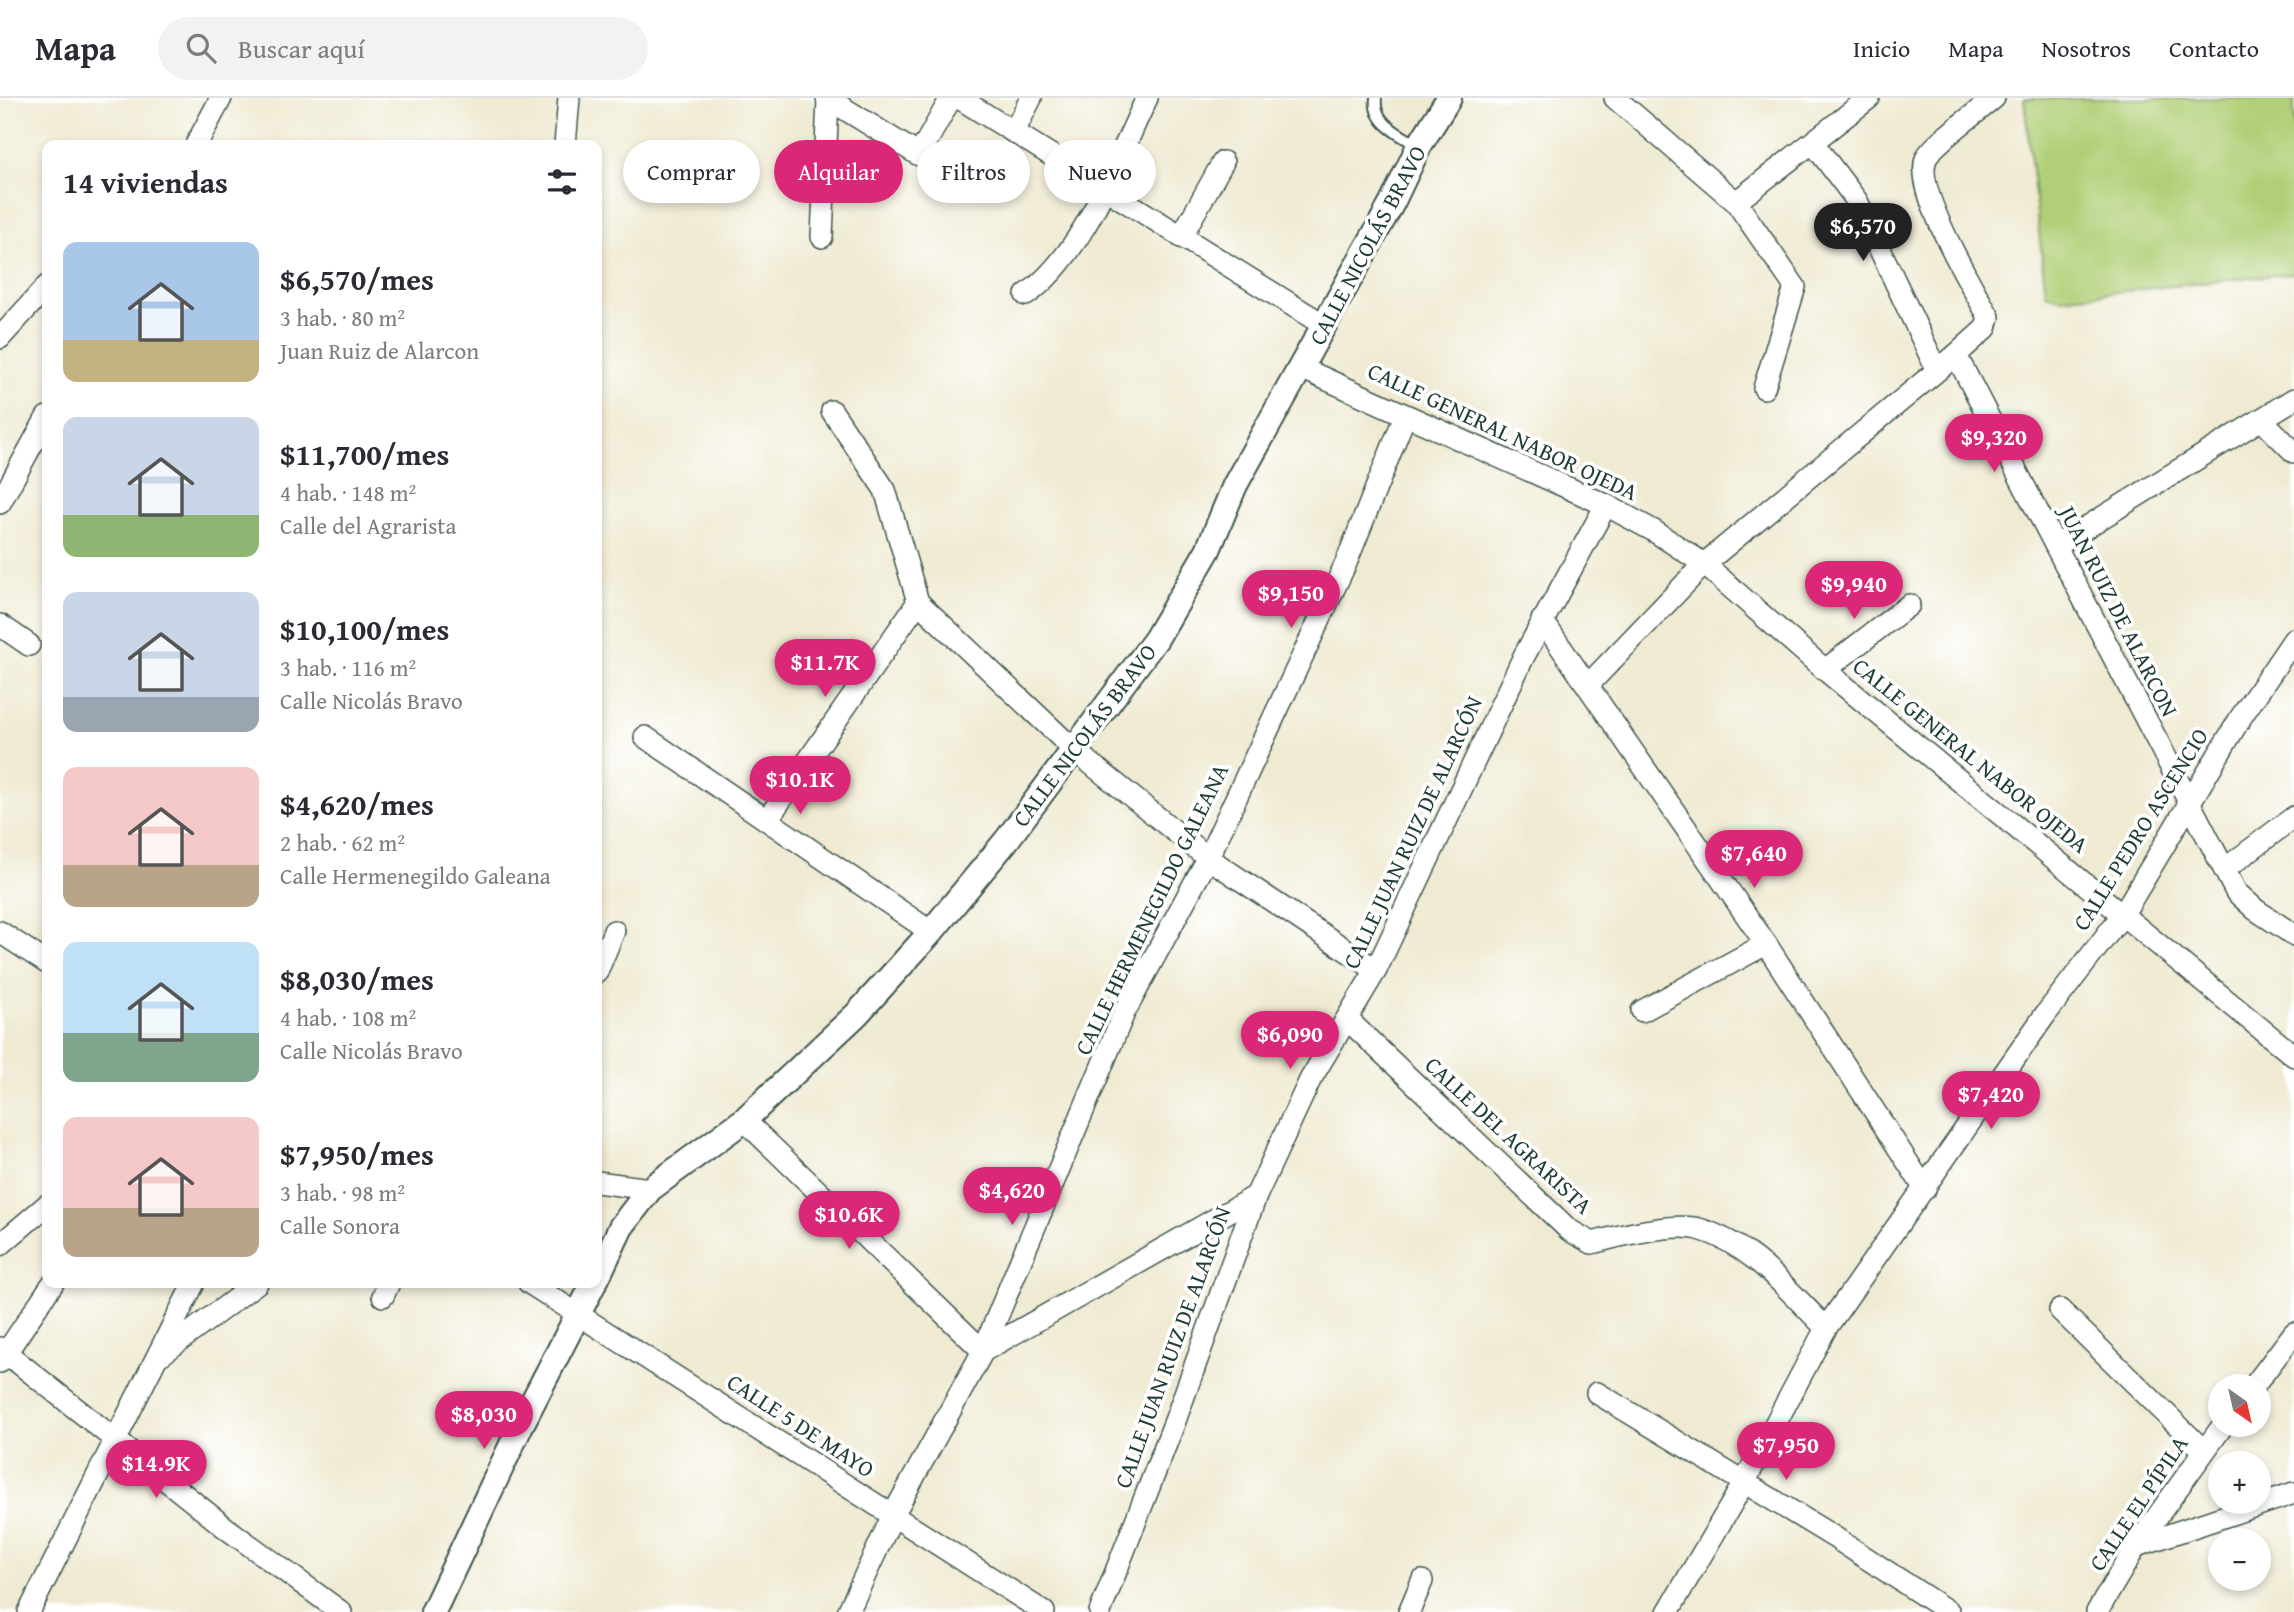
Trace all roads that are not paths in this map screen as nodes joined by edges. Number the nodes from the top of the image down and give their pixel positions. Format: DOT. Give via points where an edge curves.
graph roads {
  1 [pos="221,98"];
  2 [pos="569,98"];
  3 [pos="951,98"];
  4 [pos="959,98"];
  5 [pos="1031,98"];
  6 [pos="1147,98"];
  7 [pos="1376,98"];
  8 [pos="1449,98"];
  9 [pos="1615,98"];
  10 [pos="1868,98"];
  11 [pos="1994,98"];
  12 [pos="827,99"];
  13 [pos="1014,132"];
  14 [pos="200,140"];
  15 [pos="565,140"];
  16 [pos="1126,140"];
  17 [pos="1814,144"];
  18 [pos="1419,146"];
  19 [pos="1044,152"];
  20 [pos="1223,162"];
  21 [pos="1736,202"];
  22 [pos="1096,203"];
  23 [pos="1124,203"];
  24 [pos="822,237"];
  25 [pos="1181,237"];
  26 [pos="42,292"];
  27 [pos="1027,295"];
  28 [pos="1324,326"];
  29 [pos="0,338"];
  30 [pos="1956,355"];
  31 [pos="1301,368"];
  32 [pos="1936,368"];
  33 [pos="1764,388"];
  34 [pos="2294,399"];
  35 [pos="832,411"];
  36 [pos="1405,416"];
  37 [pos="2263,421"];
  38 [pos="42,426"];
  39 [pos="2294,452"];
  40 [pos="0,503"];
  41 [pos="1606,505"];
  42 [pos="2056,547"];
  43 [pos="1704,564"];
  44 [pos="918,602"];
  45 [pos="1909,605"];
  46 [pos="1542,620"];
  47 [pos="0,625"];
  48 [pos="2294,639"];
  49 [pos="29,645"];
  50 [pos="1825,670"];
  51 [pos="1589,684"];
  52 [pos="645,737"];
  53 [pos="1074,750"];
  54 [pos="2189,804"];
  55 [pos="2294,817"];
  56 [pos="767,820"];
  57 [pos="1208,858"];
  58 [pos="2225,869"];
  59 [pos="2123,914"];
  60 [pos="614,931"];
  61 [pos="0,932"];
  62 [pos="931,932"];
  63 [pos="2294,935"];
  64 [pos="1766,944"];
  65 [pos="42,960"];
  66 [pos="602,960"];
  67 [pos="1376,970"];
  68 [pos="1642,1011"];
  69 [pos="1348,1020"];
  70 [pos="2294,1056"];
  71 [pos="744,1120"];
  72 [pos="602,1183"];
  73 [pos="650,1189"];
  74 [pos="1925,1189"];
  75 [pos="1256,1196"];
  76 [pos="42,1209"];
  77 [pos="0,1245"];
  78 [pos="602,1267"];
  79 [pos="49,1288"];
  80 [pos="191,1288"];
  81 [pos="250,1288"];
  82 [pos="537,1288"];
  83 [pos="592,1288"];
  84 [pos="2060,1310"];
  85 [pos="580,1314"];
  86 [pos="1826,1328"];
  87 [pos="2294,1333"];
  88 [pos="983,1351"];
  89 [pos="2,1354"];
  90 [pos="155,1360"];
  91 [pos="2263,1374"];
  92 [pos="1597,1393"];
  93 [pos="2214,1437"];
  94 [pos="115,1440"];
  95 [pos="2204,1451"];
  96 [pos="1745,1481"];
  97 [pos="2294,1493"];
  98 [pos="893,1515"];
  99 [pos="2136,1546"];
  100 [pos="1422,1581"];
  101 [pos="29,1612"];
  102 [pos="341,1612"];
  103 [pos="433,1612"];
  104 [pos="848,1612"];
  105 [pos="1044,1612"];
  106 [pos="1100,1612"];
  107 [pos="1409,1612"];
  108 [pos="1668,1612"];
  109 [pos="1949,1612"];
  110 [pos="2097,1612"];
  1 -- 14 [label="street"];
  2 -- 15 [label="street"];
  3 -- 12 [label="street" via="919,155"];
  4 -- 13 [label="street"];
  5 -- 13 [label="street"];
  6 -- 16 [label="street"];
  7 -- 18 [label="lane" via="1386,126"];
  8 -- 18 [label="street, CALLE NICOLÁS BRAVO"];
  9 -- 21 [label="street"];
  10 -- 17 [label="street"];
  11 -- 30 [label="street" via="1927,156 1922,178 1989,317 1986,328"];
  12 -- 24 [label="street"];
  13 -- 19 [label="street"];
  17 -- 21 [label="street"];
  17 -- 32 [label="street" via="1857,201"];
  18 -- 28 [label="street, CALLE NICOLÁS BRAVO"];
  20 -- 25 [label="street"];
  21 -- 33 [label="street" via="1795,287"];
  22 -- 27 [label="street" via="1070,254"];
  23 -- 25 [label="street"];
  25 -- 28 [label="street"];
  26 -- 29 [label="street"];
  28 -- 31 [label="street, CALLE NICOLÁS BRAVO"];
  30 -- 32 [label="street"];
  30 -- 42 [label="street, JUAN RUIZ DE ALARCON"];
  31 -- 36 [label="street, CALLE GENERAL NABOR OJEDA"];
  31 -- 53 [label="street, CALLE NICOLÁS BRAVO" via="1235,485 1208,550 1156,639"];
  32 -- 43 [label="street"];
  34 -- 37 [label="street"];
  35 -- 44 [label="street" via="885,490"];
  36 -- 41 [label="street, CALLE GENERAL NABOR OJEDA"];
  36 -- 57 [label="street, CALLE HERMENEGILDO GALEANA" via="1346,563"];
  37 -- 39 [label="street"];
  37 -- 42 [label="street"];
  38 -- 40 [label="street"];
  41 -- 43 [label="street, CALLE GENERAL NABOR OJEDA"];
  41 -- 46 [label="street, CALLE JUAN RUIZ DE ALARCÓN"];
  42 -- 54 [label="street, JUAN RUIZ DE ALARCON"];
  43 -- 50 [label="street, CALLE GENERAL NABOR OJEDA"];
  43 -- 51 [label="street"];
  44 -- 53 [label="street"];
  44 -- 56 [label="street"];
  45 -- 50 [label="street"];
  46 -- 51 [label="street"];
  46 -- 67 [label="street, CALLE JUAN RUIZ DE ALARCÓN"];
  47 -- 49 [label="street"];
  48 -- 54 [label="street, CALLE PEDRO ASCENCIO"];
  50 -- 59 [label="street, CALLE GENERAL NABOR OJEDA"];
  51 -- 64 [label="street"];
  52 -- 56 [label="street"];
  53 -- 57 [label="street"];
  53 -- 62 [label="street, CALLE NICOLÁS BRAVO"];
  54 -- 58 [label="street, JUAN RUIZ DE ALARCON"];
  54 -- 59 [label="street, CALLE PEDRO ASCENCIO"];
  55 -- 58 [label="street"];
  56 -- 62 [label="street"];
  57 -- 67 [label="street"];
  57 -- 88 [label="street, CALLE HERMENEGILDO GALEANA" via="1124,1013"];
  58 -- 63 [label="street, JUAN RUIZ DE ALARCON" via="2236,892"];
  59 -- 70 [label="street, CALLE GENERAL NABOR OJEDA"];
  59 -- 74 [label="street, CALLE PEDRO ASCENCIO" via="2045,1015"];
  60 -- 66 [label="street"];
  61 -- 65 [label="street"];
  62 -- 71 [label="street, CALLE NICOLÁS BRAVO" via="857,1014"];
  64 -- 68 [label="street"];
  64 -- 74 [label="street"];
  67 -- 69 [label="street, CALLE JUAN RUIZ DE ALARCÓN"];
  69 -- 75 [label="street, CALLE JUAN RUIZ DE ALARCÓN" via="1310,1080"];
  69 -- 86 [label="street, CALLE DEL AGRARISTA" via="1569,1230 1592,1243 1634,1231 1697,1228 1737,1246 1770,1271"];
  71 -- 73 [label="street, CALLE NICOLÁS BRAVO"];
  71 -- 88 [label="street"];
  72 -- 73 [label="street"];
  73 -- 78 [label="street, CALLE NICOLÁS BRAVO" via="621,1227"];
  74 -- 86 [label="street, CALLE PEDRO ASCENCIO"];
  75 -- 88 [label="street"];
  75 -- 106 [label="street, CALLE JUAN RUIZ DE ALARCÓN"];
  76 -- 77 [label="street"];
  79 -- 89 [label="street"];
  80 -- 90 [label="street"];
  81 -- 90 [label="street"];
  82 -- 85 [label="street, CALLE 5 DE MAYO"];
  83 -- 85 [label="street"];
  84 -- 95 [label="street"];
  85 -- 98 [label="street, CALLE 5 DE MAYO"];
  85 -- 103 [label="street" via="522,1423"];
  86 -- 96 [label="street, CALLE PEDRO ASCENCIO"];
  87 -- 91 [label="street"];
  88 -- 98 [label="street, CALLE HERMENEGILDO GALEANA"];
  89 -- 94 [label="street"];
  90 -- 94 [label="street"];
  92 -- 96 [label="street"];
  93 -- 95 [label="street, CALLE EL PÍPILA"];
  94 -- 101 [label="street"];
  94 -- 102 [label="street"];
  95 -- 99 [label="street, CALLE EL PÍPILA"];
  96 -- 108 [label="street, CALLE PEDRO ASCENCIO"];
  96 -- 109 [label="street"];
  97 -- 99 [label="street"];
  98 -- 104 [label="street, CALLE HERMENEGILDO GALEANA"];
  98 -- 105 [label="street, CALLE 5 DE MAYO"];
  99 -- 110 [label="street, CALLE EL PÍPILA"];
  100 -- 107 [label="street"];
}
